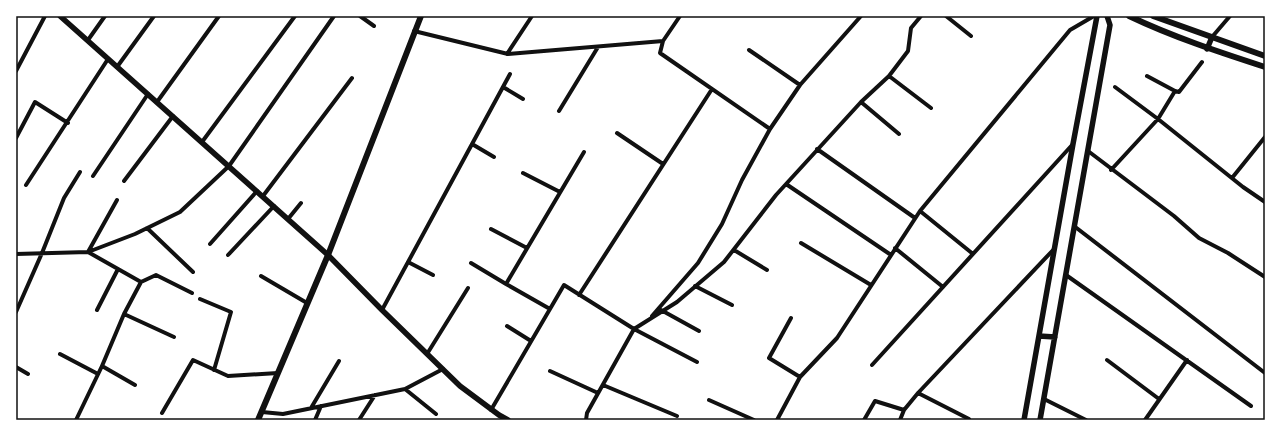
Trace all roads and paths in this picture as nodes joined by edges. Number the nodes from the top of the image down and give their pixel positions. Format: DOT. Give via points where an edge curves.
graph roads {
  1 [pos="45,16"];
  2 [pos="60,16"];
  3 [pos="105,16"];
  4 [pos="154,16"];
  5 [pos="219,16"];
  6 [pos="295,16"];
  7 [pos="334,16"];
  8 [pos="360,16"];
  9 [pos="421,16"];
  10 [pos="532,16"];
  11 [pos="680,16"];
  12 [pos="861,16"];
  13 [pos="921,16"];
  14 [pos="946,16"];
  15 [pos="1094,16"];
  16 [pos="1097,16"];
  17 [pos="1107,16"];
  18 [pos="1129,16"];
  19 [pos="1153,16"];
  20 [pos="1230,16"];
  21 [pos="374,26"];
  22 [pos="414,31"];
  23 [pos="971,36"];
  24 [pos="1212,37"];
  25 [pos="88,40"];
  26 [pos="663,41"];
  27 [pos="598,47"];
  28 [pos="1207,49"];
  29 [pos="749,50"];
  30 [pos="507,54"];
  31 [pos="1265,56"];
  32 [pos="108,59"];
  33 [pos="1202,62"];
  34 [pos="117,66"];
  35 [pos="1265,67"];
  36 [pos="16,71"];
  37 [pos="510,74"];
  38 [pos="889,76"];
  39 [pos="1147,76"];
  40 [pos="352,78"];
  41 [pos="800,85"];
  42 [pos="502,87"];
  43 [pos="1116,87"];
  44 [pos="712,89"];
  45 [pos="1176,92"];
  46 [pos="148,94"];
  47 [pos="523,99"];
  48 [pos="157,102"];
  49 [pos="861,102"];
  50 [pos="931,108"];
  51 [pos="559,111"];
  52 [pos="173,116"];
  53 [pos="1158,119"];
  54 [pos="68,123"];
  55 [pos="770,129"];
  56 [pos="617,133"];
  57 [pos="899,134"];
  58 [pos="1265,137"];
  59 [pos="16,138"];
  60 [pos="202,142"];
  61 [pos="472,144"];
  62 [pos="1073,144"];
  63 [pos="817,149"];
  64 [pos="1088,151"];
  65 [pos="584,152"];
  66 [pos="494,157"];
  67 [pos="663,164"];
  68 [pos="229,166"];
  69 [pos="1112,170"];
  70 [pos="80,172"];
  71 [pos="523,173"];
  72 [pos="93,176"];
  73 [pos="1232,178"];
  74 [pos="124,181"];
  75 [pos="786,184"];
  76 [pos="26,185"];
  77 [pos="257,191"];
  78 [pos="560,192"];
  79 [pos="263,196"];
  80 [pos="117,200"];
  81 [pos="1265,202"];
  82 [pos="301,204"];
  83 [pos="274,206"];
  84 [pos="920,211"];
  85 [pos="915,218"];
  86 [pos="288,219"];
  87 [pos="1074,226"];
  88 [pos="147,228"];
  89 [pos="491,229"];
  90 [pos="210,244"];
  91 [pos="801,244"];
  92 [pos="527,248"];
  93 [pos="895,248"];
  94 [pos="1055,248"];
  95 [pos="734,250"];
  96 [pos="88,252"];
  97 [pos="42,253"];
  98 [pos="16,254"];
  99 [pos="973,254"];
  100 [pos="228,255"];
  101 [pos="328,255"];
  102 [pos="891,255"];
  103 [pos="408,262"];
  104 [pos="472,262"];
  105 [pos="118,269"];
  106 [pos="767,270"];
  107 [pos="193,272"];
  108 [pos="433,275"];
  109 [pos="1066,275"];
  110 [pos="261,276"];
  111 [pos="1265,277"];
  112 [pos="141,282"];
  113 [pos="506,284"];
  114 [pos="695,286"];
  115 [pos="871,286"];
  116 [pos="943,287"];
  117 [pos="468,288"];
  118 [pos="192,293"];
  119 [pos="579,295"];
  120 [pos="200,299"];
  121 [pos="307,303"];
  122 [pos="732,305"];
  123 [pos="658,308"];
  124 [pos="550,309"];
  125 [pos="97,310"];
  126 [pos="382,310"];
  127 [pos="662,311"];
  128 [pos="16,312"];
  129 [pos="124,314"];
  130 [pos="650,318"];
  131 [pos="791,318"];
  132 [pos="507,326"];
  133 [pos="634,330"];
  134 [pos="699,331"];
  135 [pos="1039,336"];
  136 [pos="174,337"];
  137 [pos="1055,337"];
  138 [pos="531,341"];
  139 [pos="60,354"];
  140 [pos="427,354"];
  141 [pos="1107,360"];
  142 [pos="1187,360"];
  143 [pos="339,361"];
  144 [pos="698,362"];
  145 [pos="102,366"];
  146 [pos="872,366"];
  147 [pos="16,367"];
  148 [pos="214,370"];
  149 [pos="443,370"];
  150 [pos="550,371"];
  151 [pos="278,373"];
  152 [pos="1265,373"];
  153 [pos="28,374"];
  154 [pos="98,374"];
  155 [pos="800,377"];
  156 [pos="135,385"];
  157 [pos="603,385"];
  158 [pos="405,389"];
  159 [pos="598,393"];
  160 [pos="918,394"];
  161 [pos="375,395"];
  162 [pos="1044,399"];
  163 [pos="1160,399"];
  164 [pos="709,400"];
  165 [pos="321,406"];
  166 [pos="1251,406"];
  167 [pos="311,408"];
  168 [pos="491,410"];
  169 [pos="904,410"];
  170 [pos="262,412"];
  171 [pos="162,413"];
  172 [pos="436,414"];
  173 [pos="677,416"];
  174 [pos="498,418"];
  175 [pos="969,419"];
  176 [pos="76,420"];
  177 [pos="258,420"];
  178 [pos="315,420"];
  179 [pos="359,420"];
  180 [pos="508,420"];
  181 [pos="586,420"];
  182 [pos="754,420"];
  183 [pos="777,420"];
  184 [pos="864,420"];
  185 [pos="900,420"];
  186 [pos="1024,420"];
  187 [pos="1040,420"];
  188 [pos="1086,420"];
  189 [pos="1145,420"];
  1 -- 36 [label="street"];
  2 -- 25 [label="street"];
  3 -- 25 [label="street"];
  4 -- 34 [label="street"];
  5 -- 48 [label="street"];
  6 -- 60 [label="street"];
  7 -- 68 [label="street"];
  8 -- 21 [label="street"];
  9 -- 22 [label="main road"];
  10 -- 30 [label="street"];
  11 -- 26 [label="street"];
  12 -- 41 [label="street"];
  13 -- 38 [label="street" via="911,28 908,51"];
  14 -- 23 [label="street"];
  15 -- 84 [label="street" via="1070,30"];
  16 -- 62 [label="street"];
  17 -- 64 [label="street" via="1110,25"];
  18 -- 28 [label="main road"];
  19 -- 24 [label="main road"];
  20 -- 24 [label="street"];
  22 -- 30 [label="street"];
  22 -- 101 [label="main road"];
  24 -- 28 [label="street"];
  24 -- 31 [label="main road"];
  25 -- 32 [label="street"];
  26 -- 27 [label="street"];
  26 -- 44 [label="street" via="660,54"];
  27 -- 30 [label="street"];
  27 -- 51 [label="street"];
  28 -- 35 [label="main road"];
  29 -- 41 [label="street"];
  32 -- 34 [label="street"];
  32 -- 54 [label="street"];
  33 -- 45 [label="street" via="1179,92"];
  34 -- 46 [label="street"];
  37 -- 42 [label="street"];
  38 -- 49 [label="street"];
  38 -- 50 [label="street"];
  39 -- 45 [label="street"];
  40 -- 79 [label="street"];
  41 -- 55 [label="street"];
  42 -- 47 [label="street"];
  42 -- 61 [label="street"];
  43 -- 53 [label="street"];
  44 -- 55 [label="street"];
  44 -- 67 [label="street"];
  45 -- 53 [label="street"];
  46 -- 48 [label="street"];
  46 -- 72 [label="street"];
  48 -- 52 [label="street"];
  49 -- 57 [label="street"];
  49 -- 63 [label="street"];
  52 -- 60 [label="street"];
  52 -- 74 [label="street"];
  53 -- 69 [label="street"];
  53 -- 73 [label="street"];
  54 -- 59 [label="street" via="35,102"];
  54 -- 76 [label="street"];
  55 -- 123 [label="street" via="722,224 702,257"];
  56 -- 67 [label="street"];
  58 -- 73 [label="street"];
  60 -- 68 [label="street"];
  61 -- 66 [label="street"];
  61 -- 103 [label="street"];
  62 -- 94 [label="street"];
  62 -- 99 [label="street"];
  63 -- 75 [label="street"];
  63 -- 85 [label="street"];
  64 -- 69 [label="street"];
  64 -- 87 [label="street"];
  65 -- 78 [label="street"];
  67 -- 119 [label="street"];
  68 -- 77 [label="street"];
  68 -- 88 [label="street" via="180,212"];
  69 -- 111 [label="street" via="1199,238"];
  70 -- 97 [label="street" via="64,198"];
  71 -- 78 [label="street"];
  73 -- 81 [label="street"];
  75 -- 95 [label="street"];
  75 -- 102 [label="street"];
  77 -- 79 [label="street"];
  77 -- 90 [label="street"];
  78 -- 92 [label="street"];
  79 -- 83 [label="street"];
  80 -- 96 [label="street"];
  82 -- 86 [label="street"];
  83 -- 86 [label="street"];
  83 -- 100 [label="street"];
  84 -- 85 [label="street"];
  84 -- 99 [label="street"];
  85 -- 93 [label="street"];
  86 -- 101 [label="street"];
  87 -- 109 [label="street"];
  87 -- 152 [label="street"];
  88 -- 96 [label="street"];
  88 -- 107 [label="street"];
  89 -- 92 [label="street"];
  91 -- 115 [label="street"];
  92 -- 113 [label="street"];
  93 -- 102 [label="street"];
  93 -- 116 [label="street"];
  94 -- 135 [label="street"];
  94 -- 160 [label="street"];
  95 -- 106 [label="street"];
  95 -- 114 [label="street" via="724,262"];
  96 -- 97 [label="street"];
  96 -- 105 [label="street"];
  97 -- 98 [label="street"];
  97 -- 128 [label="street"];
  99 -- 116 [label="street"];
  101 -- 121 [label="main road"];
  101 -- 126 [label="street"];
  102 -- 115 [label="street"];
  103 -- 108 [label="street"];
  103 -- 126 [label="street"];
  104 -- 113 [label="street"];
  105 -- 112 [label="street"];
  105 -- 125 [label="street"];
  109 -- 137 [label="street"];
  109 -- 142 [label="street"];
  110 -- 121 [label="street"];
  112 -- 118 [label="street" via="156,275"];
  112 -- 129 [label="street"];
  113 -- 124 [label="street"];
  114 -- 122 [label="street"];
  114 -- 127 [label="street"];
  115 -- 155 [label="street" via="837,338"];
  116 -- 146 [label="street"];
  117 -- 140 [label="street"];
  119 -- 124 [label="street" via="564,285"];
  119 -- 133 [label="street"];
  120 -- 148 [label="street" via="231,312"];
  121 -- 151 [label="main road"];
  123 -- 127 [label="street"];
  123 -- 130 [label="street"];
  124 -- 138 [label="street"];
  126 -- 140 [label="street"];
  127 -- 130 [label="street"];
  127 -- 134 [label="street"];
  129 -- 136 [label="street"];
  129 -- 145 [label="street"];
  130 -- 133 [label="street"];
  131 -- 155 [label="street" via="769,358"];
  132 -- 138 [label="street"];
  133 -- 144 [label="street"];
  133 -- 157 [label="street"];
  135 -- 137 [label="street"];
  135 -- 186 [label="street"];
  137 -- 162 [label="street"];
  138 -- 168 [label="street"];
  139 -- 154 [label="street"];
  140 -- 149 [label="street"];
  141 -- 163 [label="street"];
  142 -- 163 [label="street"];
  142 -- 166 [label="street"];
  143 -- 167 [label="street"];
  145 -- 154 [label="street"];
  145 -- 156 [label="street"];
  147 -- 153 [label="street"];
  148 -- 151 [label="street" via="228,376"];
  148 -- 171 [label="street" via="193,360"];
  149 -- 158 [label="street"];
  149 -- 168 [label="street"];
  150 -- 159 [label="street"];
  151 -- 170 [label="main road"];
  154 -- 176 [label="street"];
  155 -- 183 [label="street"];
  157 -- 159 [label="street"];
  157 -- 173 [label="street"];
  158 -- 161 [label="street"];
  158 -- 172 [label="street"];
  159 -- 181 [label="street"];
  160 -- 169 [label="street"];
  160 -- 175 [label="street"];
  161 -- 165 [label="street"];
  161 -- 179 [label="street"];
  162 -- 187 [label="street"];
  162 -- 188 [label="street"];
  163 -- 189 [label="street"];
  164 -- 182 [label="street"];
  165 -- 167 [label="street"];
  165 -- 178 [label="street"];
  167 -- 170 [label="street" via="283,414"];
  168 -- 174 [label="street"];
  169 -- 184 [label="street" via="875,401"];
  169 -- 185 [label="street"];
  170 -- 177 [label="main road"];
  174 -- 180 [label="street"];
}
